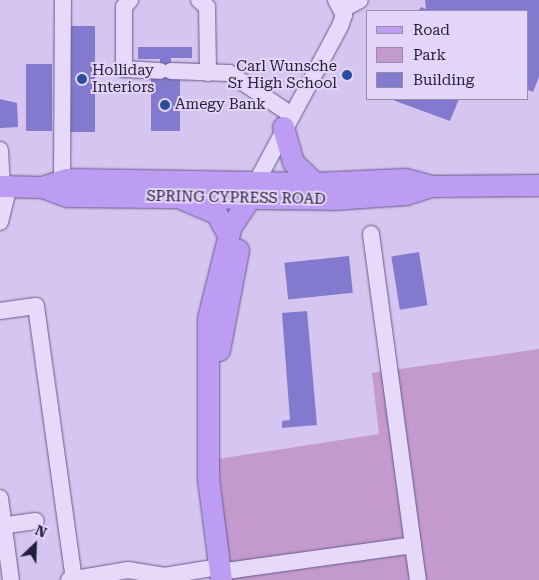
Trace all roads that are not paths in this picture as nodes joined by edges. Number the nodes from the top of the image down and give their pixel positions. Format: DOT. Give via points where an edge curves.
graph roads {
  1 [pos="63,0"];
  2 [pos="130,0"];
  3 [pos="199,0"];
  4 [pos="360,0"];
  5 [pos="340,4"];
  6 [pos="208,73"];
  7 [pos="286,121"];
  8 [pos="0,150"];
  9 [pos="315,183"];
  10 [pos="52,184"];
  11 [pos="539,185"];
  12 [pos="4,186"];
  13 [pos="431,186"];
  14 [pos="254,188"];
  15 [pos="173,196"];
  16 [pos="0,222"];
  17 [pos="371,234"];
  18 [pos="228,235"];
  19 [pos="0,311"];
  20 [pos="207,404"];
  21 [pos="0,498"];
  22 [pos="36,520"];
  23 [pos="2,526"];
  24 [pos="413,545"];
  25 [pos="217,575"];
  26 [pos="165,578"];
  27 [pos="11,580"];
  28 [pos="73,580"];
  29 [pos="418,580"];
  1 -- 10 [label="street"];
  2 -- 6 [label="street" via="124,7 124,69"];
  3 -- 6 [label="street" via="207,7"];
  4 -- 5 [label="street"];
  5 -- 7 [label="street" via="340,26"];
  6 -- 7 [label="street" via="229,73"];
  7 -- 9 [label="main road" via="294,162"];
  7 -- 14 [label="street"];
  8 -- 12 [label="street"];
  9 -- 13 [label="main road, SPRING CYPRESS ROAD" via="405,179"];
  9 -- 14 [label="main road, SPRING CYPRESS ROAD"];
  10 -- 12 [label="main road, SPRING CYPRESS ROAD"];
  10 -- 14 [label="main road, SPRING CYPRESS ROAD"];
  10 -- 15 [label="main road, SPRING CYPRESS ROAD" via="67,196"];
  11 -- 13 [label="main road, SPRING CYPRESS ROAD"];
  12 -- 16 [label="street"];
  13 -- 14 [label="main road, SPRING CYPRESS ROAD" via="406,194 333,199"];
  14 -- 15 [label="main road, SPRING CYPRESS ROAD"];
  14 -- 18 [label="main road" via="236,212"];
  14 -- 20 [label="main road"];
  15 -- 18 [label="main road" via="216,213"];
  17 -- 24 [label="street"];
  18 -- 20 [label="main road" via="208,318"];
  19 -- 28 [label="street" via="36,306"];
  20 -- 25 [label="main road" via="208,479"];
  21 -- 23 [label="street"];
  22 -- 23 [label="street"];
  23 -- 27 [label="street"];
  24 -- 25 [label="street"];
  24 -- 29 [label="street"];
  25 -- 26 [label="street"];
  26 -- 28 [label="street" via="128,570"];
}
